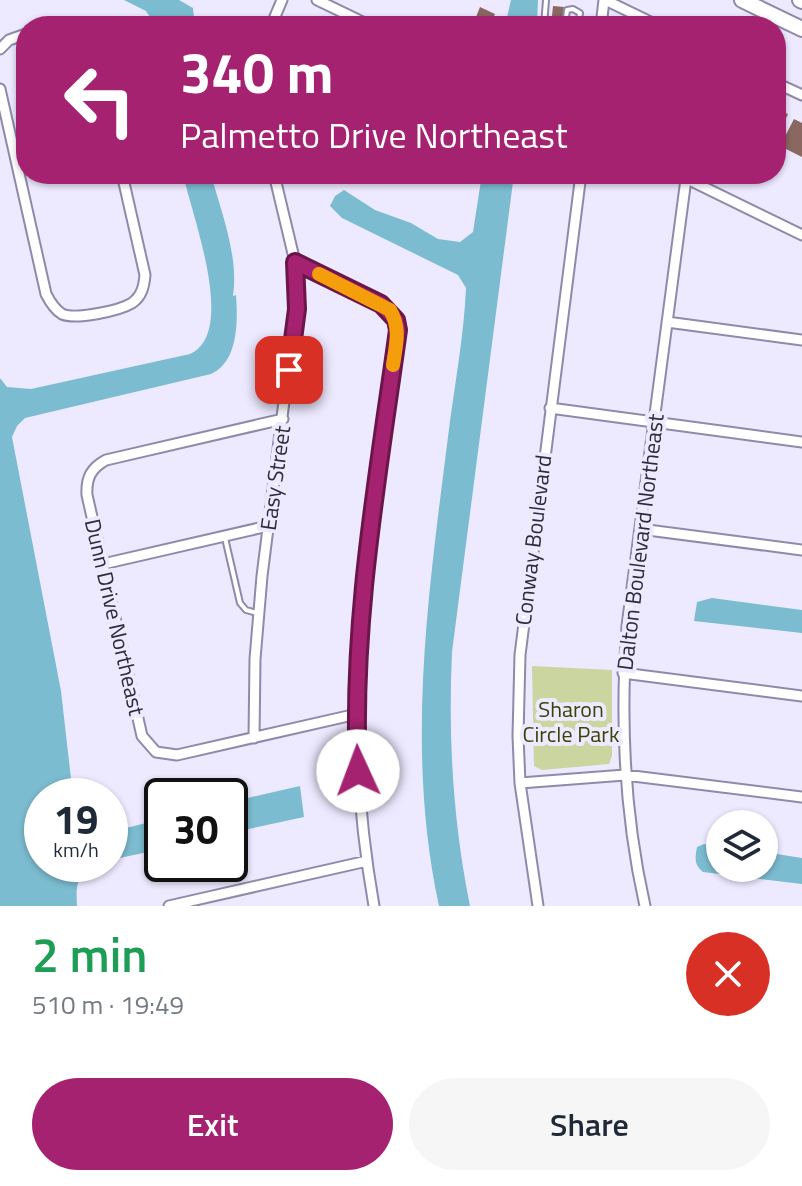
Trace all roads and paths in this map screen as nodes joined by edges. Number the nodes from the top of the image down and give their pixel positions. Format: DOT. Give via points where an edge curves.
graph roads {
  1 [pos="317,0"];
  2 [pos="546,0"];
  3 [pos="604,0"];
  4 [pos="742,0"];
  5 [pos="545,11"];
  6 [pos="553,13"];
  7 [pos="350,16"];
  8 [pos="545,16"];
  9 [pos="566,16"];
  10 [pos="578,16"];
  11 [pos="639,16"];
  12 [pos="775,16"];
  13 [pos="16,38"];
  14 [pos="0,49"];
  15 [pos="0,89"];
  16 [pos="16,160"];
  17 [pos="21,184"];
  18 [pos="124,184"];
  19 [pos="276,184"];
  20 [pos="580,184"];
  21 [pos="681,184"];
  22 [pos="698,184"];
  23 [pos="802,235"];
  24 [pos="295,262"];
  25 [pos="667,322"];
  26 [pos="802,340"];
  27 [pos="550,408"];
  28 [pos="283,419"];
  29 [pos="654,422"];
  30 [pos="802,442"];
  31 [pos="268,526"];
  32 [pos="640,529"];
  33 [pos="225,536"];
  34 [pos="802,550"];
  35 [pos="103,564"];
  36 [pos="258,614"];
  37 [pos="623,673"];
  38 [pos="802,696"];
  39 [pos="357,714"];
  40 [pos="254,738"];
  41 [pos="625,775"];
  42 [pos="520,783"];
  43 [pos="802,797"];
  44 [pos="367,861"];
  45 [pos="169,906"];
  46 [pos="374,906"];
  47 [pos="538,906"];
  48 [pos="645,906"];
  1 -- 7 [label="street"];
  2 -- 5 [label="lane"];
  3 -- 11 [label="street"];
  4 -- 12 [label="main road"];
  5 -- 6 [label="lane"];
  5 -- 8 [label="lane"];
  9 -- 10 [label="lane" via="567,10 578,10"];
  13 -- 14 [label="street"];
  15 -- 16 [label="street"];
  17 -- 18 [label="street" via="46,294 61,313 83,316 122,307 140,296 144,286"];
  19 -- 24 [label="street, Easy Street"];
  20 -- 27 [label="street, Conway Boulevard"];
  21 -- 25 [label="street, Dalton Boulevard Northeast"];
  22 -- 23 [label="street"];
  24 -- 28 [label="street, Easy Street" via="297,309"];
  24 -- 39 [label="street" via="381,304 398,330 364,588"];
  25 -- 26 [label="street"];
  25 -- 29 [label="street, Dalton Boulevard Northeast"];
  27 -- 29 [label="street"];
  27 -- 42 [label="street, Conway Boulevard" via="520,655"];
  28 -- 31 [label="street, Easy Street"];
  28 -- 35 [label="street, Dunn Drive Northeast" via="97,465 86,484"];
  29 -- 30 [label="street"];
  29 -- 32 [label="street, Dalton Boulevard Northeast"];
  31 -- 33 [label="street"];
  31 -- 36 [label="street, Easy Street"];
  32 -- 34 [label="street"];
  32 -- 37 [label="street, Dalton Boulevard Northeast"];
  33 -- 35 [label="street"];
  33 -- 36 [label="lane" via="240,603"];
  35 -- 40 [label="street, Dunn Drive Northeast" via="148,745 156,752 177,755"];
  36 -- 40 [label="street, Easy Street"];
  37 -- 38 [label="street"];
  37 -- 41 [label="street, Dalton Boulevard Northeast"];
  39 -- 40 [label="street, Dunn Drive Northeast"];
  39 -- 44 [label="street"];
  41 -- 42 [label="street"];
  41 -- 43 [label="street"];
  41 -- 48 [label="street, Dalton Boulevard Northeast"];
  42 -- 47 [label="street, Conway Boulevard"];
  44 -- 45 [label="street"];
  44 -- 46 [label="street"];
}
